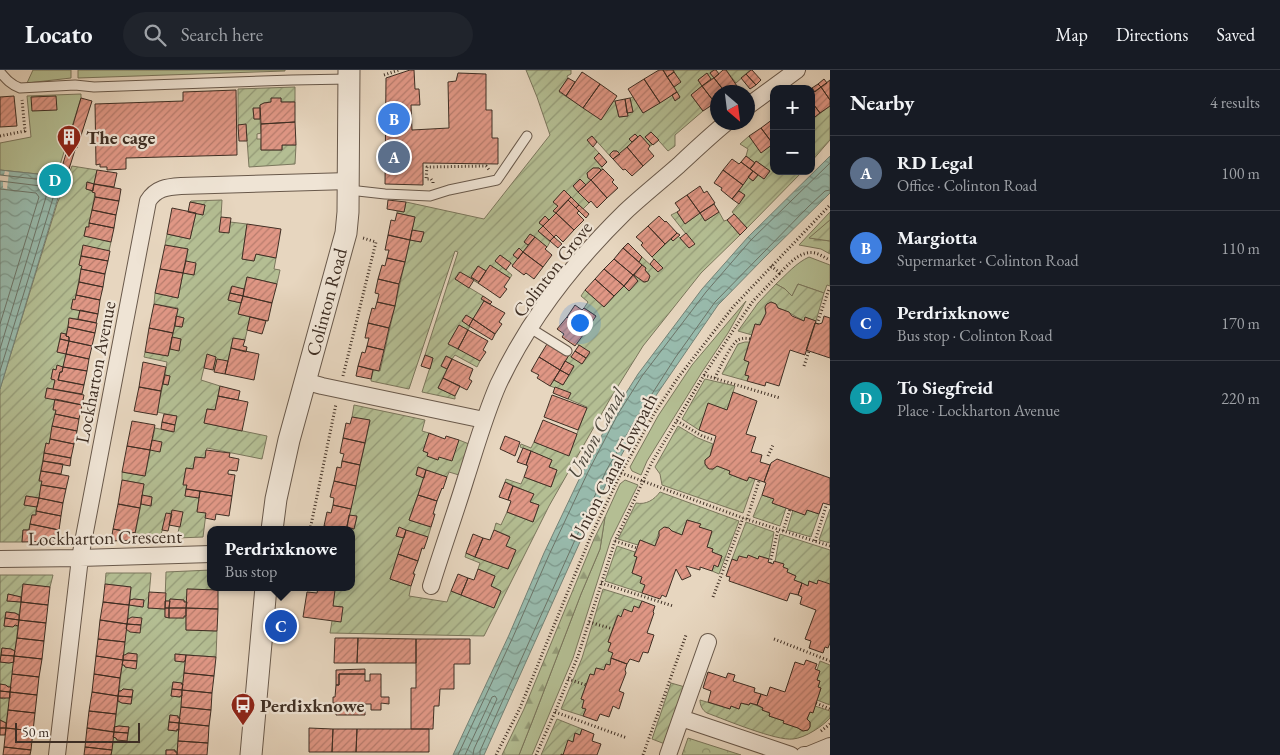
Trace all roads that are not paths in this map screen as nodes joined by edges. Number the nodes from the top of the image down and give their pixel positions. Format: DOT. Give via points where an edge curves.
graph roads {
  1 [pos="797,70"];
  2 [pos="0,72"];
  3 [pos="349,75"];
  4 [pos="755,101"];
  5 [pos="718,130"];
  6 [pos="527,136"];
  7 [pos="349,186"];
  8 [pos="530,328"];
  9 [pos="567,351"];
  10 [pos="304,381"];
  11 [pos="484,420"];
  12 [pos="273,526"];
  13 [pos="207,554"];
  14 [pos="80,558"];
  15 [pos="0,559"];
  16 [pos="431,586"];
  17 [pos="266,591"];
  18 [pos="708,642"];
  19 [pos="681,718"];
  20 [pos="830,746"];
  21 [pos="58,755"];
  22 [pos="251,755"];
  23 [pos="668,755"];
  24 [pos="791,755"];
  25 [pos="804,755"];
  1 -- 4 [label="street"];
  2 -- 3 [label="lane" via="20,88 292,80"];
  3 -- 7 [label="street, Colinton Road"];
  5 -- 8 [label="street, Colinton Grove" via="624,213 591,248"];
  6 -- 7 [label="lane" via="497,180 430,196 385,194"];
  7 -- 10 [label="street, Colinton Road" via="346,233"];
  7 -- 14 [label="street, Lockharton Avenue" via="180,186 154,192 146,214"];
  8 -- 9 [label="lane"];
  8 -- 11 [label="street, Colinton Grove" via="498,386"];
  10 -- 11 [label="street"];
  10 -- 12 [label="street, Colinton Road"];
  11 -- 16 [label="street, Colinton Grove"];
  13 -- 14 [label="street, Lockharton Crescent"];
  14 -- 15 [label="street, Lockharton Crescent"];
  14 -- 21 [label="street, Lockharton Avenue"];
  17 -- 22 [label="street"];
  18 -- 19 [label="street"];
  19 -- 23 [label="street"];
  19 -- 24 [label="street"];
  20 -- 25 [label="street"];
}
